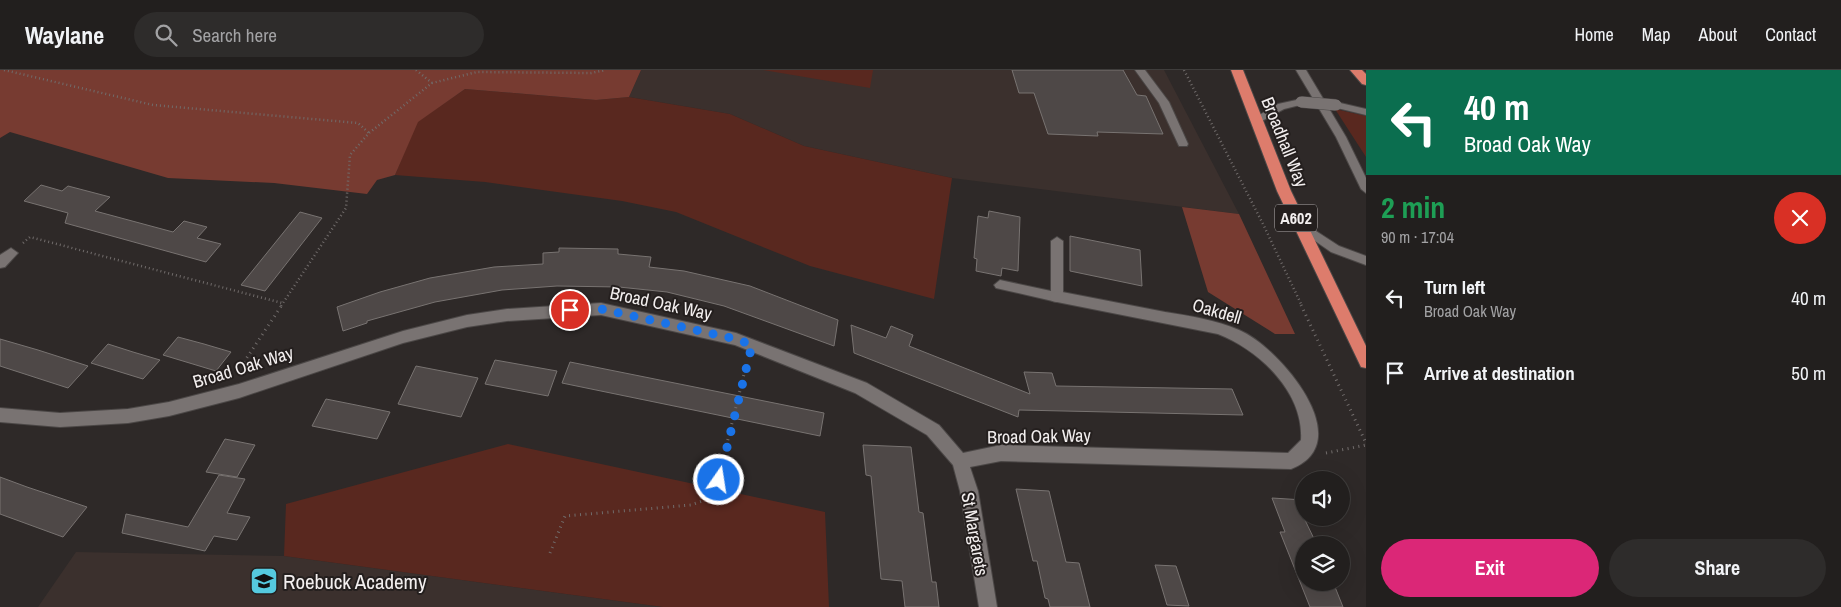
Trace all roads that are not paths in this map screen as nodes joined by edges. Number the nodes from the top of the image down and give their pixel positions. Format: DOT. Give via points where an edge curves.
graph roads {
  1 [pos="1140,70"];
  2 [pos="1237,70"];
  3 [pos="1300,70"];
  4 [pos="1356,70"];
  5 [pos="1366,81"];
  6 [pos="1366,112"];
  7 [pos="1256,120"];
  8 [pos="1183,144"];
  9 [pos="1366,189"];
  10 [pos="1299,224"];
  11 [pos="1057,241"];
  12 [pos="11,253"];
  13 [pos="1366,261"];
  14 [pos="0,262"];
  15 [pos="1000,285"];
  16 [pos="1057,297"];
  17 [pos="1366,362"];
  18 [pos="0,415"];
  19 [pos="960,461"];
  20 [pos="1291,461"];
  21 [pos="988,607"];
  1 -- 8 [label="lane" via="1164,102"];
  2 -- 7 [label="highway, Broadhall Way / A602"];
  3 -- 9 [label="lane"];
  4 -- 5 [label="highway"];
  6 -- 7 [label="lane, bridge" via="1300,102 1281,106"];
  7 -- 10 [label="highway, Broadhall Way / A602"];
  10 -- 13 [label="lane" via="1336,249"];
  10 -- 17 [label="highway, Broadhall Way / A602"];
  11 -- 16 [label="lane"];
  12 -- 14 [label="street"];
  15 -- 16 [label="lane, Oakdell"];
  16 -- 20 [label="street, Oakdell" via="1219,328 1239,335 1255,346 1284,374 1306,414 1310,432 1308,442"];
  18 -- 19 [label="street, Broad Oak Way" via="60,420 128,416 169,409 239,391 403,338 467,321 507,314 601,309 736,339 861,388 933,430"];
  19 -- 20 [label="street, Broad Oak Way" via="1001,453"];
  19 -- 21 [label="street, St Margarets" via="969,492"];
}
